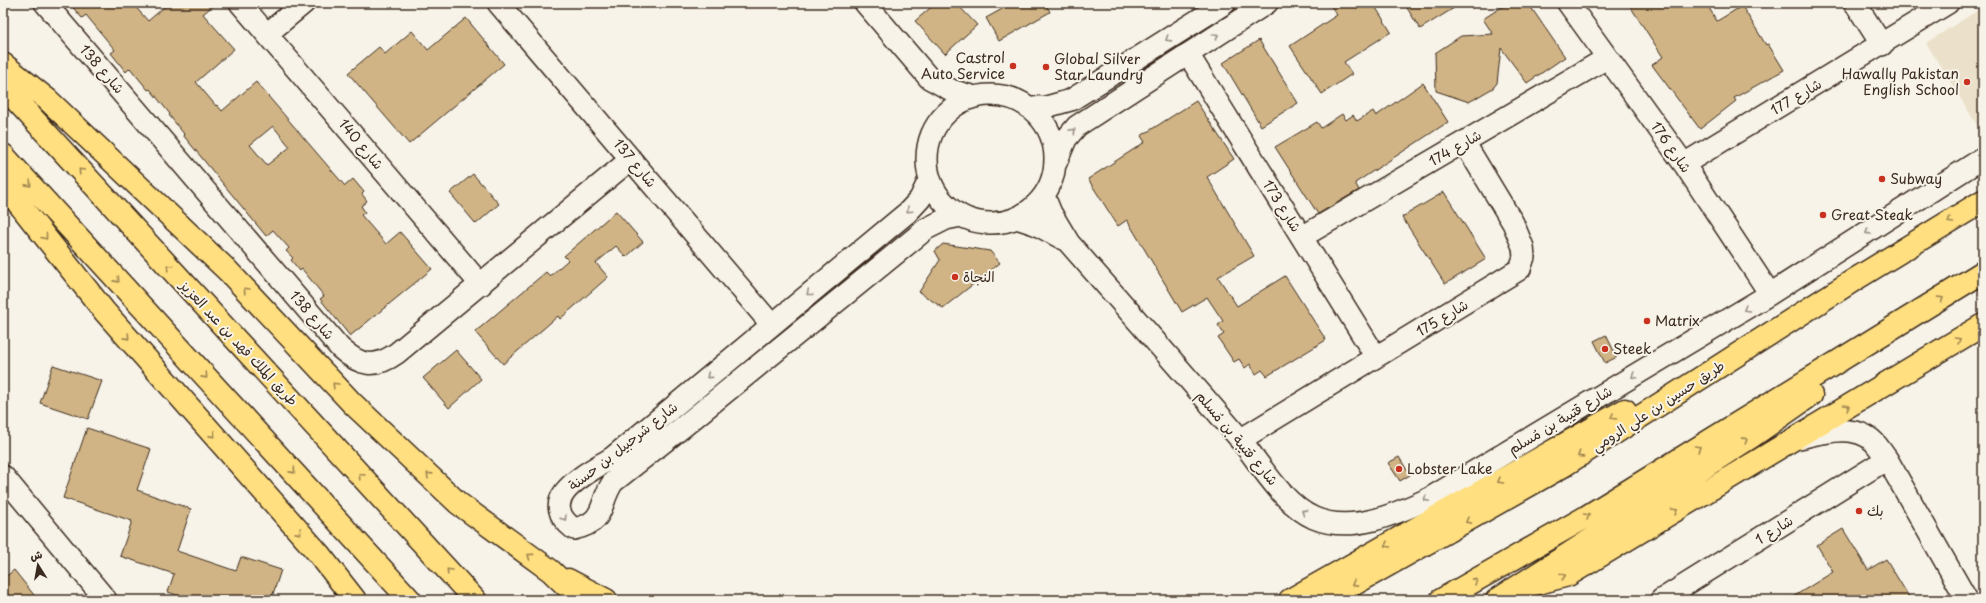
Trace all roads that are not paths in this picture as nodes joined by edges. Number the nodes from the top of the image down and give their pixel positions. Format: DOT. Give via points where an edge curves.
graph roads {
  1 [pos="45,3"];
  2 [pos="240,3"];
  3 [pos="304,3"];
  4 [pos="498,3"];
  5 [pos="865,3"];
  6 [pos="1225,3"];
  7 [pos="1267,3"];
  8 [pos="1568,3"];
  9 [pos="1855,3"];
  10 [pos="1948,3"];
  11 [pos="267,34"];
  12 [pos="1882,45"];
  13 [pos="1188,54"];
  14 [pos="1607,58"];
  15 [pos="3,64"];
  16 [pos="930,78"];
  17 [pos="3,86"];
  18 [pos="975,97"];
  19 [pos="1028,107"];
  20 [pos="943,117"];
  21 [pos="1464,142"];
  22 [pos="3,155"];
  23 [pos="1983,158"];
  24 [pos="631,159"];
  25 [pos="1684,164"];
  26 [pos="1055,165"];
  27 [pos="930,178"];
  28 [pos="3,184"];
  29 [pos="1044,196"];
  30 [pos="1983,201"];
  31 [pos="961,216"];
  32 [pos="1017,218"];
  33 [pos="1302,237"];
  34 [pos="1070,243"];
  35 [pos="1983,272"];
  36 [pos="1854,280"];
  37 [pos="481,285"];
  38 [pos="1770,294"];
  39 [pos="771,324"];
  40 [pos="1983,325"];
  41 [pos="1896,327"];
  42 [pos="1376,357"];
  43 [pos="1795,439"];
  44 [pos="1240,440"];
  45 [pos="1887,459"];
  46 [pos="3,476"];
  47 [pos="551,571"];
  48 [pos="1504,595"];
  49 [pos="106,600"];
  50 [pos="354,600"];
  51 [pos="410,600"];
  52 [pos="475,600"];
  53 [pos="581,600"];
  54 [pos="606,600"];
  55 [pos="1290,600"];
  56 [pos="1326,600"];
  57 [pos="1441,600"];
  58 [pos="1661,600"];
  59 [pos="1967,600"];
  1 -- 37 [label="street, شارع 138" via="340,348 356,361 373,364 389,359"];
  2 -- 11 [label="street, شارع 140"];
  3 -- 11 [label="street"];
  4 -- 24 [label="street, شارع 137"];
  5 -- 16 [label="street"];
  6 -- 19 [label="street, one-way" via="1071,100 1046,107"];
  13 -- 7 [label="street, one-way"];
  8 -- 14 [label="street, شارع 176"];
  9 -- 12 [label="street"];
  10 -- 12 [label="street, شارع 177"];
  11 -- 37 [label="street, شارع 140"];
  12 -- 25 [label="street, شارع 177"];
  26 -- 13 [label="street, one-way" via="1063,146 1077,126"];
  13 -- 33 [label="street, شارع 173"];
  14 -- 21 [label="street, شارع 174"];
  14 -- 25 [label="street, شارع 176"];
  47 -- 15 [label="highway, one-way" via="458,503 352,403 228,271 48,100"];
  16 -- 18 [label="street" via="951,90"];
  16 -- 20 [label="street"];
  52 -- 17 [label="highway, طريق الملك فهد بن عبد العزيز, one-way"];
  18 -- 19 [label="street" via="1008,97"];
  18 -- 20 [label="street" via="954,106"];
  19 -- 26 [label="street" via="1037,114 1050,132 1056,154"];
  20 -- 27 [label="street" via="928,144"];
  21 -- 33 [label="street, شارع 174"];
  21 -- 42 [label="street, شارع 175" via="1513,223 1523,247 1523,263 1515,274"];
  22 -- 51 [label="highway, one-way"];
  23 -- 38 [label="street, شارع قتيبة بن مُسلم, one-way"];
  24 -- 37 [label="street, شارع 138"];
  24 -- 39 [label="street, شارع 137"];
  25 -- 38 [label="street, شارع 176"];
  26 -- 29 [label="street"];
  27 -- 31 [label="street" via="940,199"];
  27 -- 39 [label="street, شارع شرحبيل بن حسنة, one-way" via="920,199 908,212"];
  28 -- 50 [label="highway, one-way" via="105,312 319,554"];
  29 -- 32 [label="street" via="1032,209"];
  29 -- 34 [label="street, شارع قتيبة بن مُسلم"];
  30 -- 36 [label="highway, طريق حسين بن علي الرومي, one-way"];
  31 -- 32 [label="street" via="983,223"];
  39 -- 31 [label="street, شارع شرحبيل بن حسنة, one-way" via="613,457 565,491 559,501 560,512 566,522 574,529 587,526 604,507 606,492 613,482 926,229 946,219"];
  32 -- 34 [label="street, شارع قتيبة بن مُسلم" via="1053,232"];
  33 -- 42 [label="street, شارع 173"];
  34 -- 44 [label="street, شارع قتيبة بن مُسلم"];
  41 -- 35 [label="highway, one-way"];
  36 -- 55 [label="highway, one-way"];
  36 -- 56 [label="highway, طريق حسين بن علي الرومي, one-way" via="1563,466"];
  38 -- 44 [label="street, شارع قتيبة بن مُسلم, one-way" via="1430,498 1380,519 1340,524 1306,513 1286,497"];
  43 -- 40 [label="highway, one-way"];
  48 -- 41 [label="highway, one-way" via="1751,436 1834,379"];
  57 -- 41 [label="highway, one-way" via="1586,517"];
  42 -- 44 [label="street, شارع 175"];
  43 -- 45 [label="street" via="1830,431 1856,432 1873,441"];
  48 -- 43 [label="highway, one-way" via="1568,575"];
  45 -- 58 [label="street, شارع 1"];
  45 -- 59 [label="street"];
  46 -- 49 [label="street"];
  47 -- 53 [label="highway"];
  47 -- 54 [label="highway"];
}
